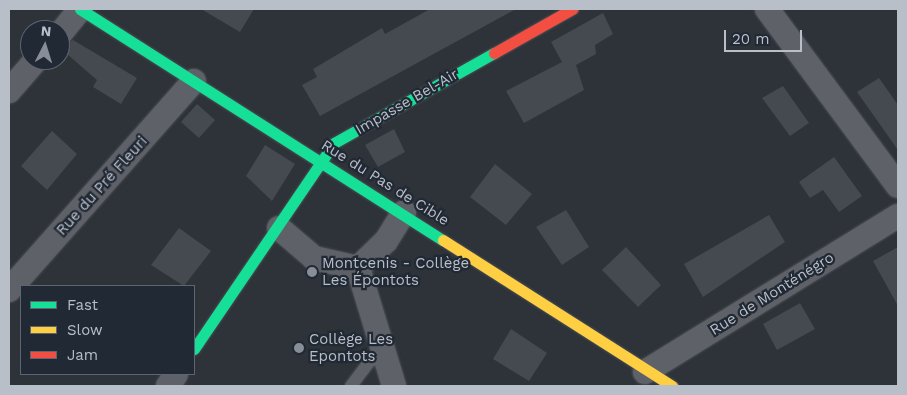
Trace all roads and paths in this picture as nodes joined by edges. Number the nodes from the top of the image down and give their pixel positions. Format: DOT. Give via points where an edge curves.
graph roads {
  1 [pos="80,9"];
  2 [pos="572,9"];
  3 [pos="767,9"];
  4 [pos="70,22"];
  5 [pos="27,70"];
  6 [pos="194,81"];
  7 [pos="9,91"];
  8 [pos="319,159"];
  9 [pos="898,186"];
  10 [pos="404,212"];
  11 [pos="898,216"];
  12 [pos="279,228"];
  13 [pos="358,268"];
  14 [pos="9,290"];
  15 [pos="195,348"];
  16 [pos="384,356"];
  17 [pos="646,372"];
  18 [pos="175,375"];
  19 [pos="168,386"];
  20 [pos="351,386"];
  21 [pos="394,386"];
  22 [pos="672,386"];
  1 -- 4 [label="street"];
  1 -- 6 [label="street, Rue du Pas de Cible"];
  2 -- 8 [label="street, Impasse Bel-Air" via="334,143"];
  3 -- 9 [label="street"];
  5 -- 7 [label="street"];
  6 -- 8 [label="street, Rue du Pas de Cible"];
  6 -- 14 [label="street, Rue du Pré Fleuri"];
  8 -- 10 [label="street, Rue du Pas de Cible"];
  8 -- 12 [label="street, Impasse Bel-Air"];
  10 -- 13 [label="street" via="386,241"];
  10 -- 17 [label="street, Rue du Pas de Cible"];
  11 -- 17 [label="street, Rue de Monténégro"];
  12 -- 13 [label="street" via="314,258"];
  12 -- 15 [label="street, Impasse Bel-Air"];
  13 -- 16 [label="street"];
  16 -- 20 [label="lane" via="370,361"];
  16 -- 21 [label="street"];
  17 -- 22 [label="street, Rue du Pas de Cible"];
  18 -- 19 [label="street"];
}
